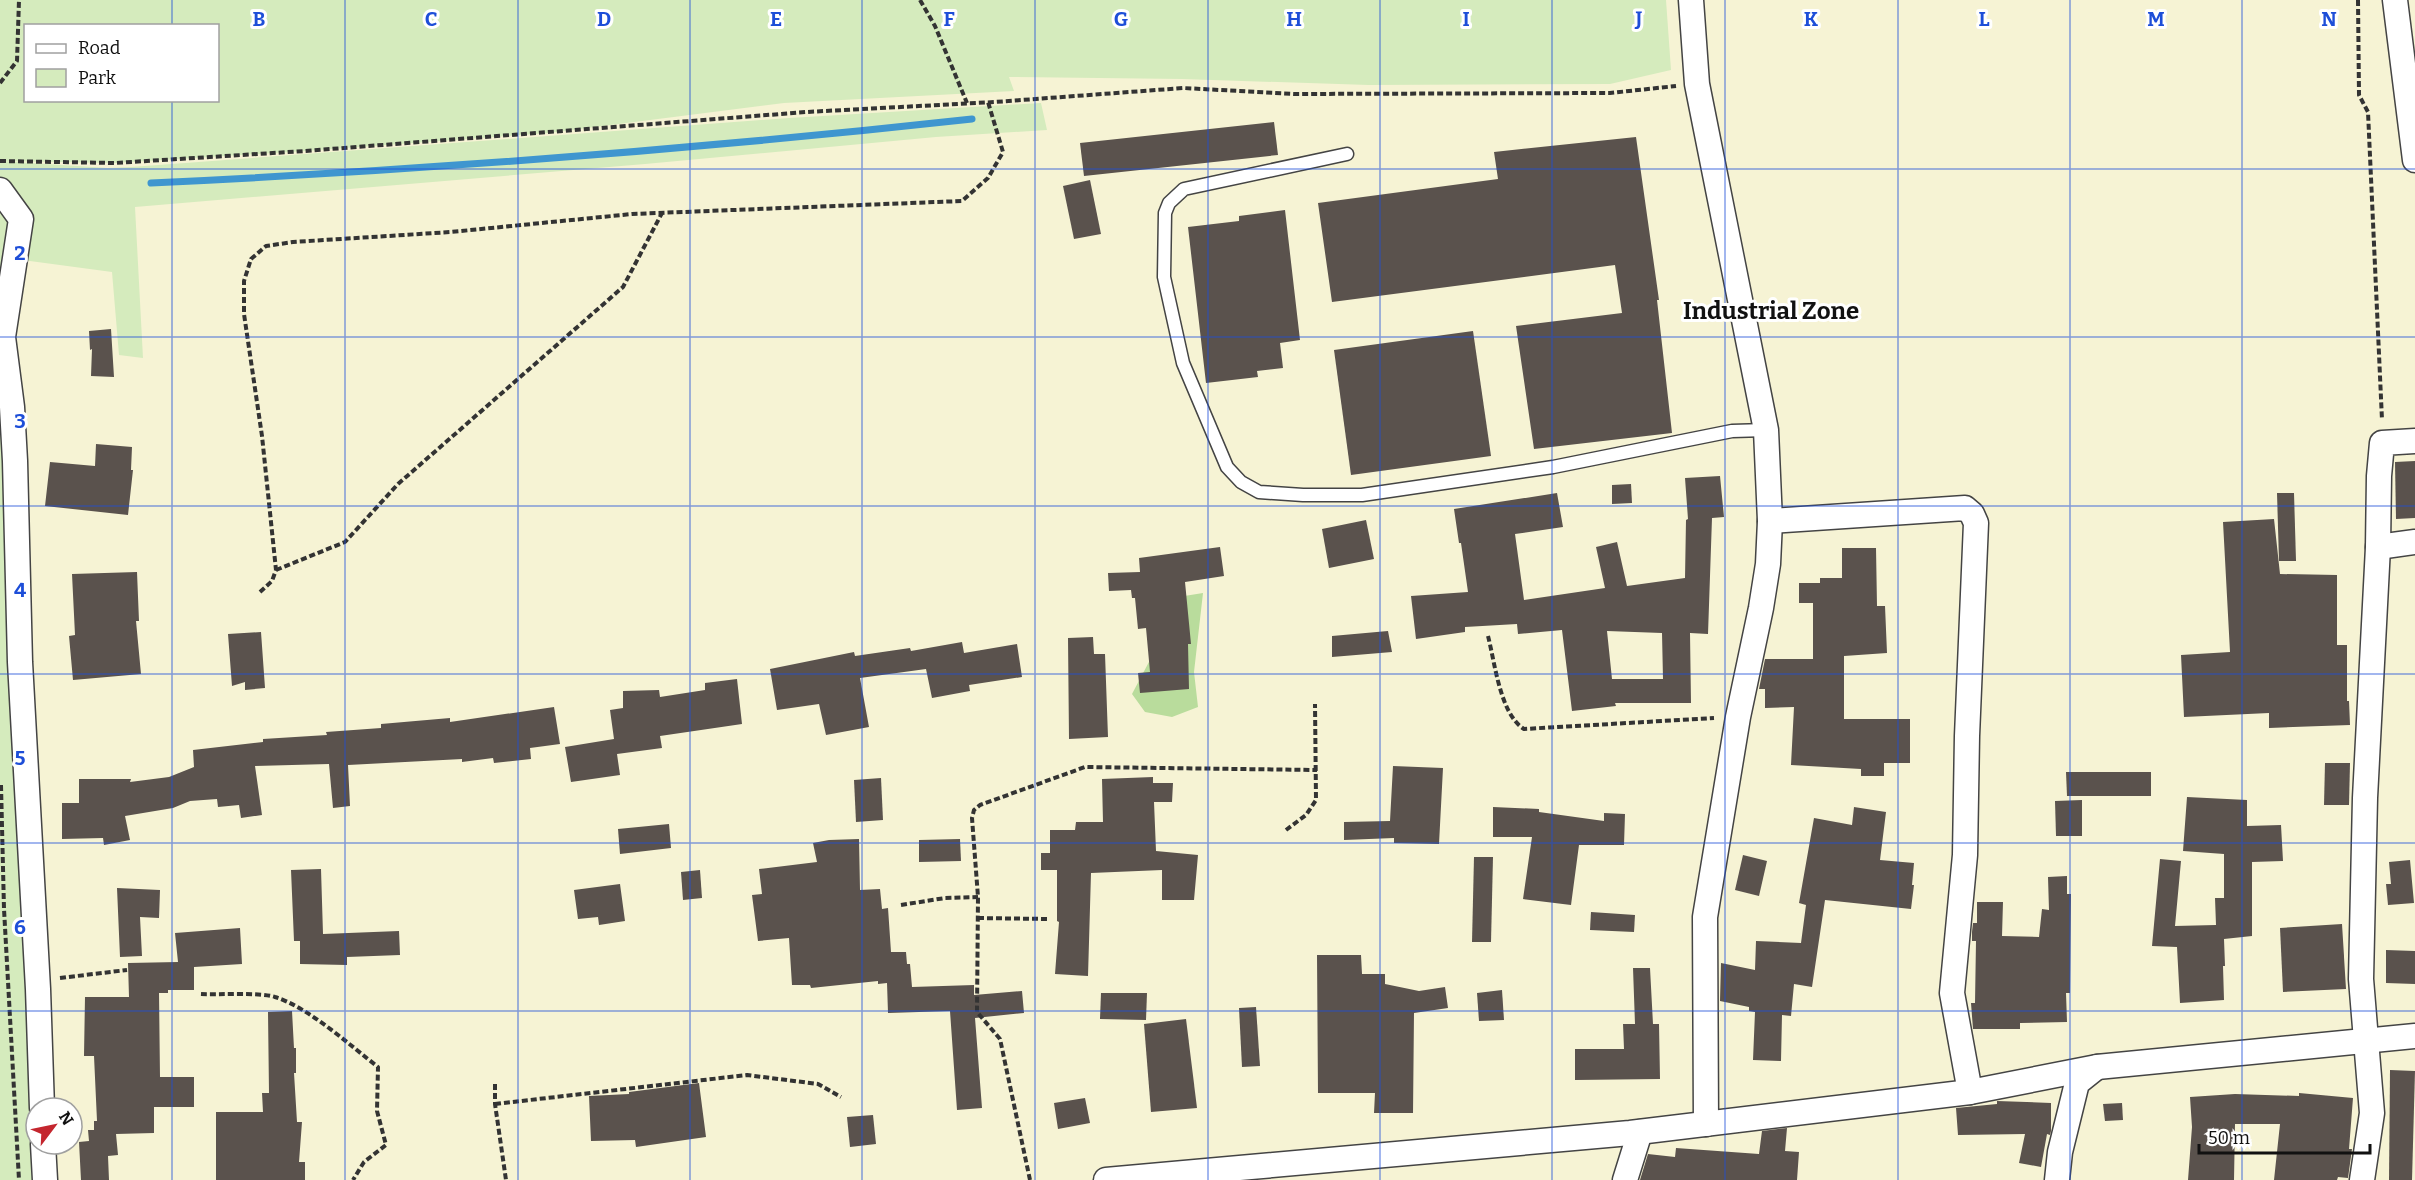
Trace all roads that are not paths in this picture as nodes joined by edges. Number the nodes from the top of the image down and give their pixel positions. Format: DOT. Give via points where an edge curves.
graph roads {
  1 [pos="1692,0"];
  2 [pos="2395,0"];
  3 [pos="1347,154"];
  4 [pos="2415,160"];
  5 [pos="0,190"];
  6 [pos="1766,430"];
  7 [pos="2415,441"];
  8 [pos="1770,521"];
  9 [pos="2415,542"];
  10 [pos="2378,547"];
  11 [pos="2415,1036"];
  12 [pos="2367,1041"];
  13 [pos="2097,1067"];
  14 [pos="1970,1092"];
  15 [pos="42,1096"];
  16 [pos="1706,1124"];
  17 [pos="1640,1132"];
  18 [pos="44,1156"];
  19 [pos="45,1180"];
  20 [pos="1106,1180"];
  21 [pos="1625,1180"];
  22 [pos="2057,1180"];
  23 [pos="2362,1180"];
  1 -- 6 [label="street" via="1697,84"];
  2 -- 4 [label="street"];
  3 -- 6 [label="lane" via="1184,189 1169,203 1165,213 1164,277 1184,363 1227,467 1241,482 1259,492 1362,495 1552,467 1732,431"];
  5 -- 15 [label="street" via="21,219 3,337 15,462 20,662"];
  6 -- 8 [label="street"];
  7 -- 10 [label="street" via="2382,443"];
  8 -- 14 [label="street" via="1965,508 1976,523 1965,855 1952,993"];
  8 -- 16 [label="street" via="1761,608 1738,717 1705,917"];
  9 -- 10 [label="street"];
  10 -- 12 [label="street" via="2365,798 2361,980"];
  11 -- 12 [label="street"];
  12 -- 13 [label="street"];
  12 -- 23 [label="street" via="2372,1113"];
  13 -- 14 [label="street"];
  13 -- 22 [label="street" via="2077,1083"];
  14 -- 16 [label="street"];
  16 -- 17 [label="street"];
  17 -- 20 [label="street"];
  17 -- 21 [label="street"];
  18 -- 19 [label="street"];
}
